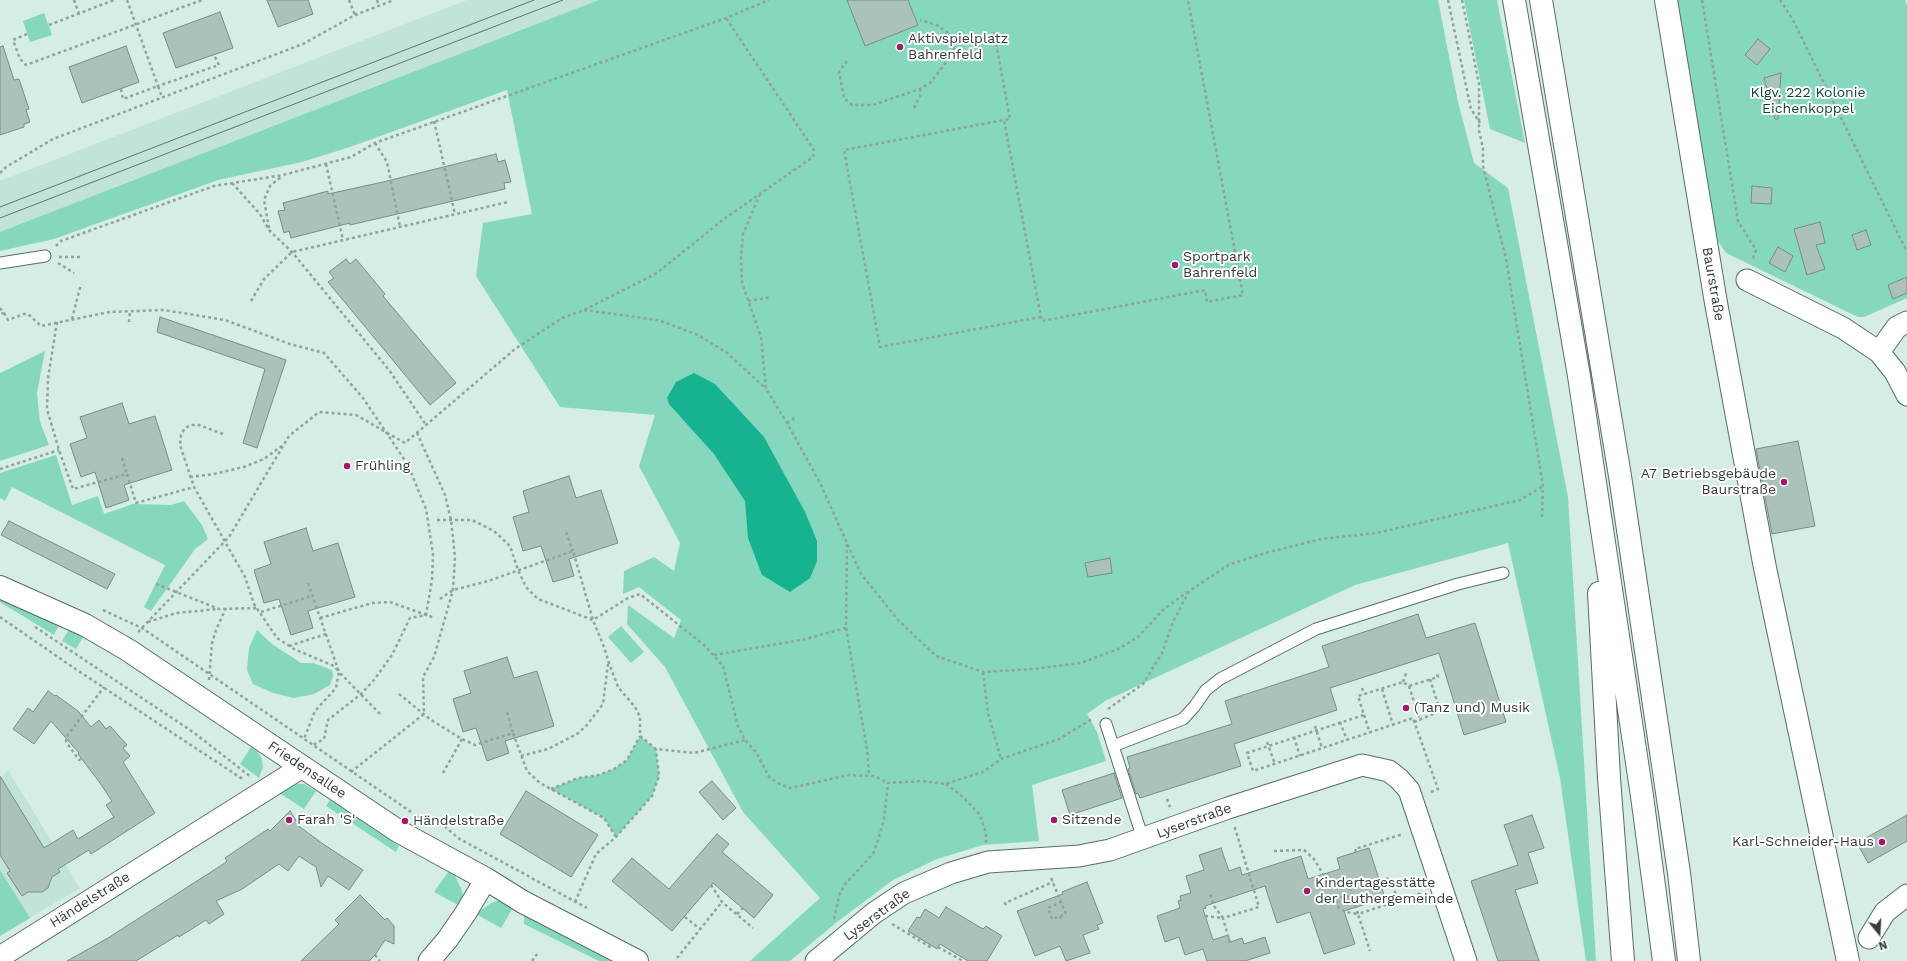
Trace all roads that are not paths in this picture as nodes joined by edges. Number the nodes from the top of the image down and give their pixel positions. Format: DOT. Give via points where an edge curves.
graph roads {
  1 [pos="1514,0"];
  2 [pos="1541,0"];
  3 [pos="1666,0"];
  4 [pos="45,256"];
  5 [pos="0,263"];
  6 [pos="1747,280"];
  7 [pos="1907,322"];
  8 [pos="1880,352"];
  9 [pos="1907,395"];
  10 [pos="1595,478"];
  11 [pos="1503,573"];
  12 [pos="0,587"];
  13 [pos="1106,724"];
  14 [pos="1113,746"];
  15 [pos="299,765"];
  16 [pos="1143,839"];
  17 [pos="486,879"];
  18 [pos="1907,895"];
  19 [pos="1869,938"];
  20 [pos="0,957"];
  21 [pos="429,961"];
  22 [pos="638,961"];
  23 [pos="816,961"];
  24 [pos="1466,961"];
  25 [pos="1623,961"];
  26 [pos="1664,961"];
  27 [pos="1689,961"];
  28 [pos="1848,961"];
  1 -- 10 [label="main road"];
  2 -- 27 [label="main road" via="1620,476 1679,873"];
  3 -- 28 [label="main road, Baurstraße" via="1716,302 1765,568"];
  4 -- 5 [label="lane"];
  6 -- 8 [label="street" via="1843,328"];
  7 -- 8 [label="street" via="1897,327"];
  8 -- 9 [label="street" via="1895,372"];
  10 -- 25 [label="main road" via="1609,778"];
  10 -- 26 [label="main road"];
  11 -- 14 [label="lane" via="1458,584 1316,629 1220,679 1206,690 1183,719"];
  12 -- 15 [label="main road, Friedensallee" via="85,625 123,647"];
  13 -- 14 [label="lane"];
  14 -- 16 [label="lane"];
  15 -- 17 [label="main road, Friedensallee" via="398,831"];
  15 -- 20 [label="street, Händelstraße" via="267,790"];
  16 -- 23 [label="street, Lyserstraße" via="1110,850 1087,854 988,862 930,880 874,913"];
  16 -- 24 [label="street, Lyserstraße" via="1353,767 1373,766 1389,771 1409,790"];
  17 -- 21 [label="street" via="452,934"];
  17 -- 22 [label="main road, Friedensallee" via="523,902"];
  18 -- 19 [label="street" via="1885,912"];
}
